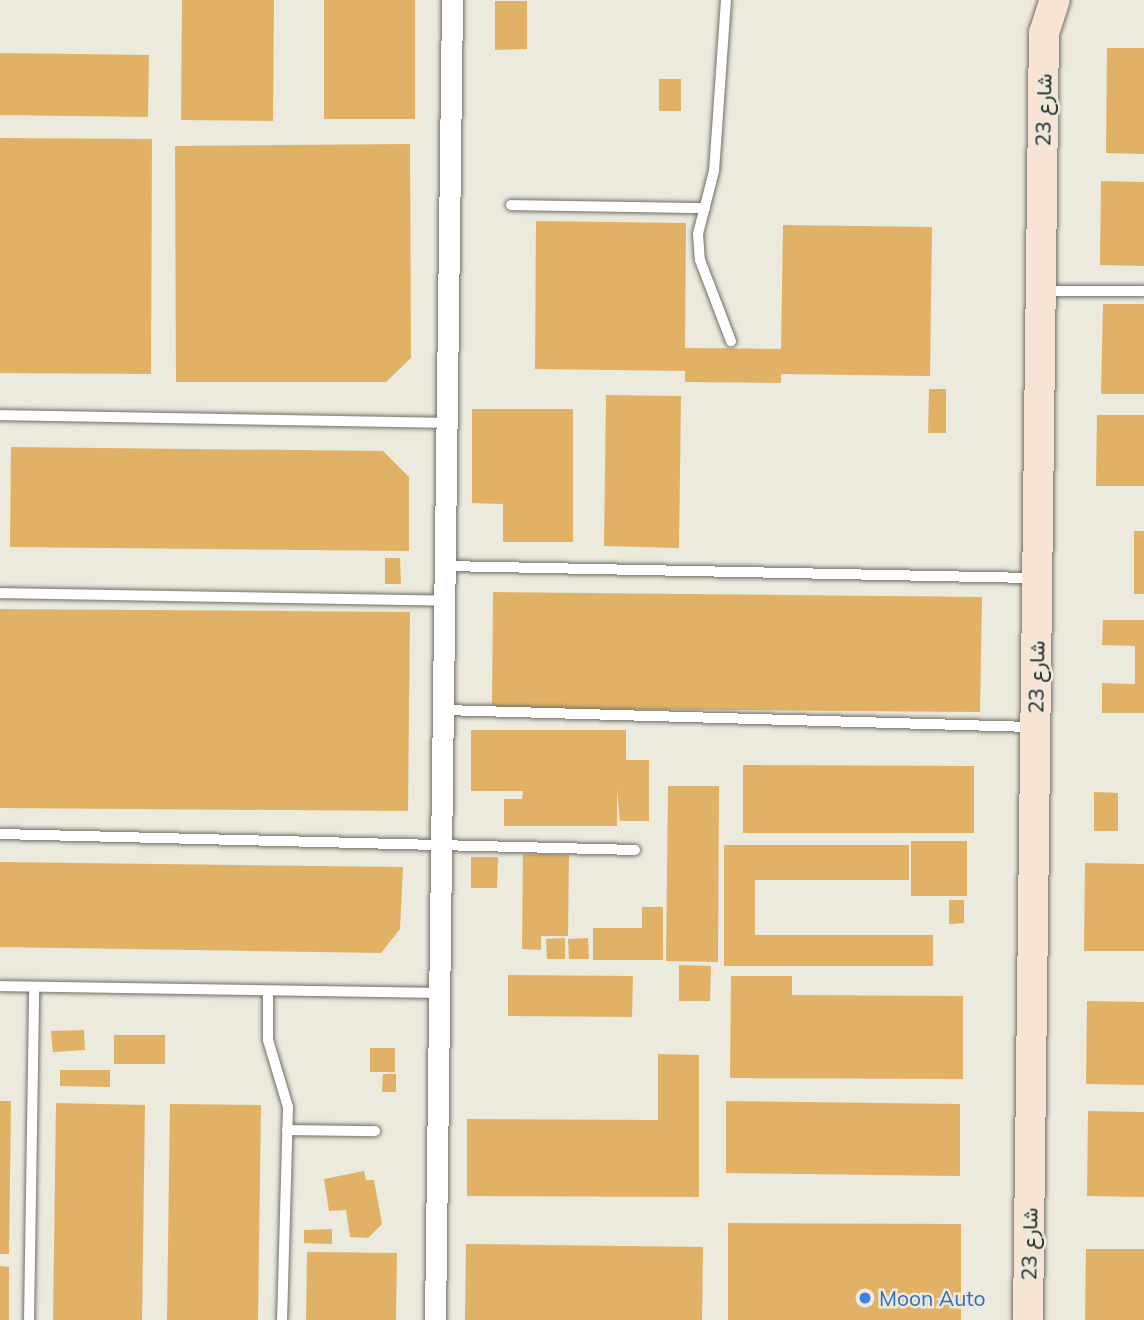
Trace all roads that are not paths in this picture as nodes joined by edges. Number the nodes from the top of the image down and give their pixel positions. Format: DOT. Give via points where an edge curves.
graph roads {
  1 [pos="452,0"];
  2 [pos="726,0"];
  3 [pos="1034,0"];
  4 [pos="1055,0"];
  5 [pos="1044,33"];
  6 [pos="510,205"];
  7 [pos="705,208"];
  8 [pos="1040,291"];
  9 [pos="1144,291"];
  10 [pos="731,341"];
  11 [pos="0,415"];
  12 [pos="447,423"];
  13 [pos="445,566"];
  14 [pos="1037,578"];
  15 [pos="0,593"];
  16 [pos="445,601"];
  17 [pos="444,710"];
  18 [pos="1035,727"];
  19 [pos="0,834"];
  20 [pos="440,845"];
  21 [pos="635,850"];
  22 [pos="0,986"];
  23 [pos="33,987"];
  24 [pos="268,991"];
  25 [pos="438,993"];
  26 [pos="287,1130"];
  27 [pos="375,1131"];
  28 [pos="29,1320"];
  29 [pos="282,1320"];
  30 [pos="435,1320"];
  31 [pos="1028,1320"];
  1 -- 12 [label="street"];
  2 -- 7 [label="lane" via="715,161"];
  3 -- 5 [label="street, شارع 23"];
  4 -- 5 [label="street, شارع 23"];
  5 -- 8 [label="street, شارع 23"];
  6 -- 7 [label="lane"];
  7 -- 10 [label="lane" via="700,260"];
  8 -- 9 [label="lane"];
  8 -- 14 [label="street, شارع 23"];
  11 -- 12 [label="lane"];
  12 -- 13 [label="street"];
  13 -- 14 [label="lane"];
  13 -- 16 [label="street"];
  14 -- 18 [label="street, شارع 23"];
  15 -- 16 [label="lane"];
  16 -- 17 [label="street"];
  17 -- 18 [label="lane"];
  17 -- 20 [label="street"];
  18 -- 31 [label="street, شارع 23"];
  19 -- 20 [label="lane"];
  20 -- 21 [label="lane"];
  20 -- 25 [label="street"];
  22 -- 23 [label="lane"];
  23 -- 24 [label="lane"];
  23 -- 28 [label="lane"];
  24 -- 25 [label="lane"];
  24 -- 26 [label="lane" via="268,1040 286,1095"];
  25 -- 30 [label="street"];
  26 -- 27 [label="lane"];
  26 -- 29 [label="lane"];
}
